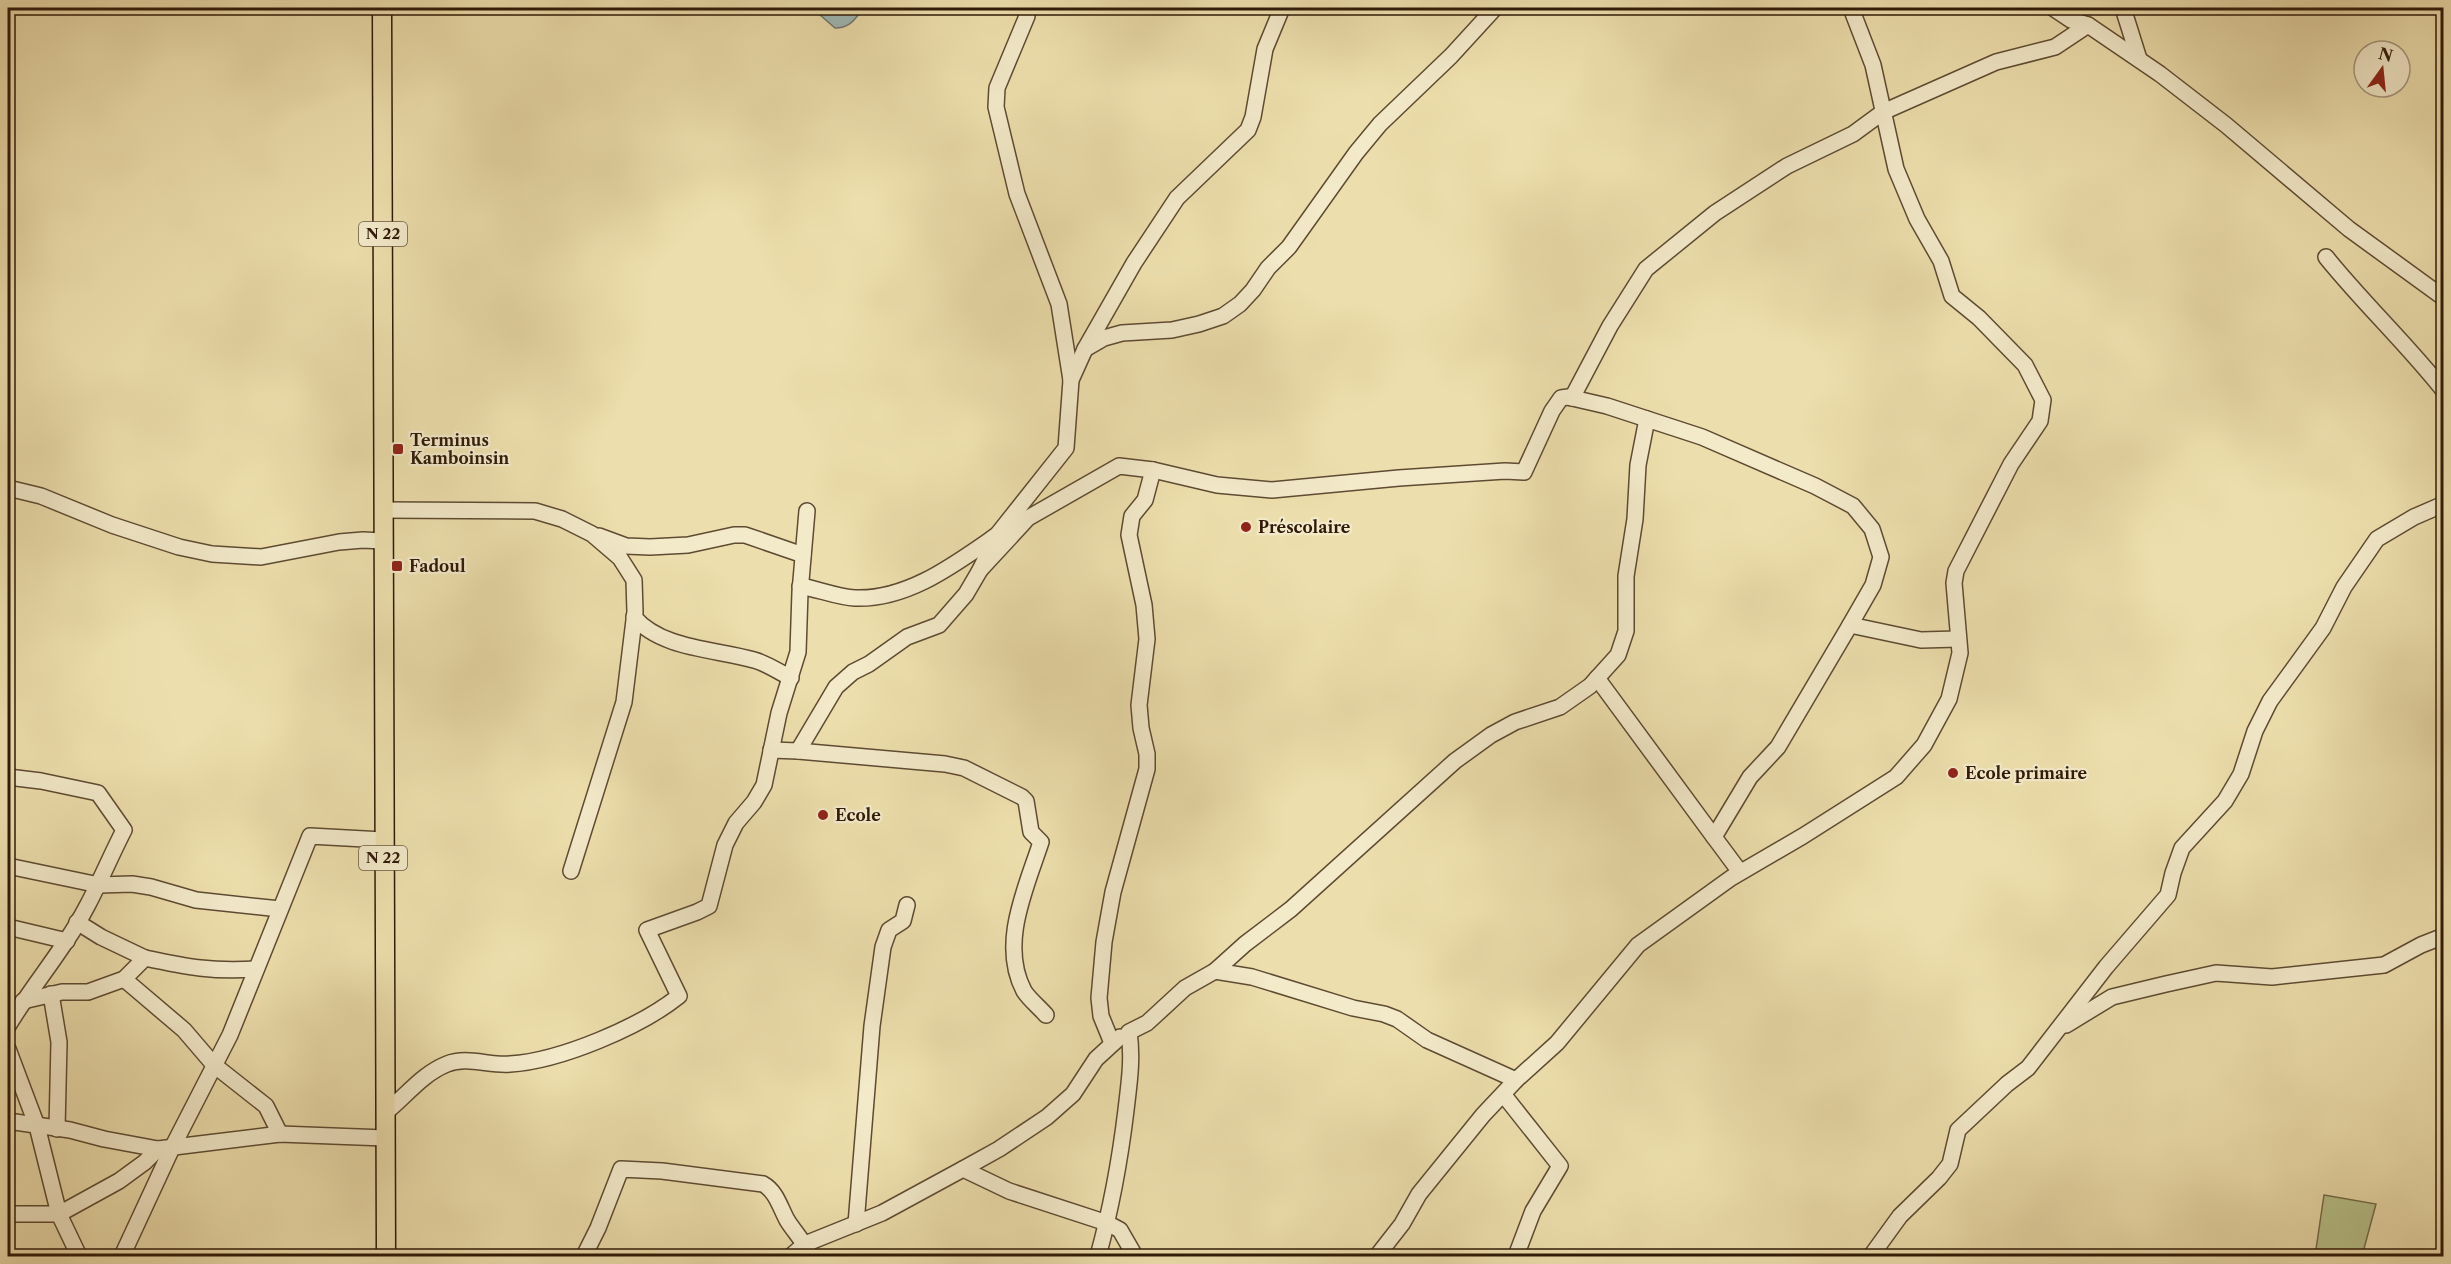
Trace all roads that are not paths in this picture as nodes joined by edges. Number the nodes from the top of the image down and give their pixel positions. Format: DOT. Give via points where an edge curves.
graph roads {
  1 [pos="382,8"];
  2 [pos="1027,8"];
  3 [pos="1282,8"];
  4 [pos="1495,8"];
  5 [pos="1851,8"];
  6 [pos="2053,8"];
  7 [pos="2124,8"];
  8 [pos="2088,25"];
  9 [pos="2139,59"];
  10 [pos="1883,112"];
  11 [pos="2325,257"];
  12 [pos="2444,298"];
  13 [pos="1085,349"];
  14 [pos="1071,380"];
  15 [pos="2444,391"];
  16 [pos="1572,398"];
  17 [pos="1647,419"];
  18 [pos="1152,470"];
  19 [pos="8,488"];
  20 [pos="2444,504"];
  21 [pos="383,510"];
  22 [pos="807,511"];
  23 [pos="592,534"];
  24 [pos="997,536"];
  25 [pos="383,541"];
  26 [pos="803,555"];
  27 [pos="980,570"];
  28 [pos="800,586"];
  29 [pos="634,617"];
  30 [pos="1850,625"];
  31 [pos="1958,639"];
  32 [pos="791,678"];
  33 [pos="1597,678"];
  34 [pos="771,750"];
  35 [pos="798,751"];
  36 [pos="8,777"];
  37 [pos="1714,837"];
  38 [pos="382,840"];
  39 [pos="8,866"];
  40 [pos="571,871"];
  41 [pos="1740,872"];
  42 [pos="99,885"];
  43 [pos="907,905"];
  44 [pos="279,909"];
  45 [pos="78,922"];
  46 [pos="8,927"];
  47 [pos="2444,936"];
  48 [pos="67,941"];
  49 [pos="145,958"];
  50 [pos="256,969"];
  51 [pos="1215,971"];
  52 [pos="124,979"];
  53 [pos="51,994"];
  54 [pos="23,1001"];
  55 [pos="1046,1015"];
  56 [pos="8,1026"];
  57 [pos="2058,1030"];
  58 [pos="1128,1032"];
  59 [pos="1112,1042"];
  60 [pos="8,1049"];
  61 [pos="214,1065"];
  62 [pos="1516,1080"];
  63 [pos="1503,1094"];
  64 [pos="386,1112"];
  65 [pos="8,1121"];
  66 [pos="36,1126"];
  67 [pos="57,1129"];
  68 [pos="280,1134"];
  69 [pos="386,1138"];
  70 [pos="165,1149"];
  71 [pos="963,1169"];
  72 [pos="8,1214"];
  73 [pos="59,1214"];
  74 [pos="1107,1222"];
  75 [pos="856,1224"];
  76 [pos="808,1250"];
  77 [pos="79,1257"];
  78 [pos="122,1257"];
  79 [pos="386,1257"];
  80 [pos="584,1257"];
  81 [pos="791,1257"];
  82 [pos="1098,1257"];
  83 [pos="1135,1257"];
  84 [pos="1377,1257"];
  85 [pos="1516,1257"];
  86 [pos="1870,1257"];
  1 -- 21 [label="main road, N 22"];
  2 -- 14 [label="street" via="997,88 996,107 1017,194 1059,304"];
  3 -- 13 [label="street" via="1265,49 1248,130 1177,198"];
  4 -- 13 [label="street" via="1380,124 1289,247 1240,304 1224,316 1199,324 1122,333"];
  5 -- 10 [label="street" via="1873,65"];
  6 -- 8 [label="street"];
  7 -- 9 [label="street"];
  8 -- 9 [label="street"];
  8 -- 10 [label="street" via="2055,47 1996,62"];
  9 -- 12 [label="street" via="2226,125 2349,229"];
  10 -- 16 [label="street" via="1853,134 1787,166 1715,213 1646,269"];
  10 -- 31 [label="street" via="1896,169 1917,219 1941,261 1952,296 2025,365 2043,400 2040,421 2011,464 1956,571 1953,583"];
  11 -- 15 [label="street"];
  13 -- 14 [label="street"];
  14 -- 24 [label="street" via="1066,448"];
  16 -- 17 [label="street"];
  16 -- 18 [label="street" via="1561,398 1552,411 1524,472 1272,490 1217,485"];
  17 -- 30 [label="street" via="1702,437 1853,506 1872,529 1881,557 1873,585"];
  17 -- 33 [label="street" via="1626,576 1626,631 1618,655"];
  18 -- 27 [label="street" via="1119,466 1080,487 1028,518"];
  18 -- 59 [label="street" via="1145,500 1132,516 1129,535 1147,639 1140,705 1147,769 1113,892 1104,942 1099,998 1101,1016"];
  19 -- 25 [label="street" via="41,496 179,547 212,554 261,557 339,542"];
  20 -- 57 [label="street" via="2377,539 2344,587 2323,628 2270,701 2241,774 2225,801 2182,848 2168,895 2106,966"];
  21 -- 23 [label="street" via="529,510 562,519"];
  21 -- 25 [label="main road, N 22"];
  22 -- 26 [label="street"];
  23 -- 26 [label="street" via="626,546 650,547 745,535"];
  23 -- 29 [label="street" via="620,558 634,580"];
  24 -- 27 [label="street"];
  24 -- 28 [label="street" via="936,576 888,594 854,598"];
  25 -- 38 [label="main road, N 22"];
  26 -- 28 [label="street"];
  27 -- 35 [label="street" via="966,594 939,625 907,637 836,687"];
  28 -- 32 [label="street" via="800,633"];
  29 -- 32 [label="street" via="649,632 756,660"];
  29 -- 40 [label="street" via="624,702"];
  30 -- 31 [label="street" via="1921,640"];
  30 -- 37 [label="street" via="1778,747 1750,777"];
  31 -- 41 [label="street" via="1960,653 1949,699 1924,745 1896,777"];
  32 -- 34 [label="street"];
  33 -- 37 [label="street"];
  33 -- 51 [label="street" via="1560,708 1507,726 1455,761 1291,909"];
  34 -- 35 [label="street"];
  34 -- 64 [label="street" via="764,785 725,844 709,906 647,930 679,996 649,1017 537,1062 448,1063 418,1081"];
  35 -- 55 [label="street" via="964,768 1026,801 1031,832 1041,842 1015,926 1016,955 1025,992"];
  36 -- 42 [label="street" via="98,793 103,798 124,830"];
  37 -- 41 [label="street"];
  38 -- 44 [label="street" via="310,836"];
  38 -- 64 [label="main road, N 22"];
  39 -- 42 [label="street"];
  41 -- 62 [label="street" via="1638,945 1557,1043"];
  42 -- 44 [label="street" via="132,884 196,900"];
  42 -- 45 [label="street"];
  43 -- 75 [label="street" via="903,921 889,930 884,947 872,1026"];
  44 -- 50 [label="street"];
  45 -- 48 [label="street"];
  45 -- 49 [label="street" via="101,938"];
  46 -- 48 [label="street"];
  47 -- 57 [label="street" via="2384,965 2272,977 2216,973 2112,997"];
  48 -- 54 [label="street"];
  49 -- 50 [label="street" via="221,971"];
  49 -- 52 [label="street"];
  50 -- 61 [label="street"];
  51 -- 58 [label="street" via="1185,988 1147,1023"];
  51 -- 62 [label="street" via="1252,977 1384,1014 1427,1040"];
  52 -- 53 [label="street" via="88,992"];
  52 -- 61 [label="street" via="184,1030"];
  53 -- 54 [label="street"];
  53 -- 67 [label="street" via="59,1042"];
  54 -- 56 [label="street"];
  57 -- 86 [label="street" via="2028,1068 1958,1130 1950,1164 1900,1216"];
  58 -- 59 [label="street"];
  58 -- 74 [label="street" via="1129,1087"];
  59 -- 71 [label="street" via="1062,1105"];
  60 -- 66 [label="street"];
  61 -- 68 [label="street" via="266,1106"];
  61 -- 70 [label="street"];
  62 -- 63 [label="street"];
  63 -- 84 [label="street" via="1419,1194"];
  63 -- 85 [label="street" via="1560,1166 1533,1211"];
  64 -- 69 [label="main road, N 22"];
  65 -- 66 [label="street"];
  66 -- 67 [label="street"];
  66 -- 73 [label="street"];
  67 -- 70 [label="street"];
  68 -- 69 [label="street"];
  68 -- 70 [label="street"];
  69 -- 79 [label="main road, N 22"];
  70 -- 73 [label="street"];
  70 -- 78 [label="street"];
  71 -- 74 [label="street" via="1009,1191"];
  71 -- 75 [label="street"];
  72 -- 73 [label="street"];
  73 -- 77 [label="street"];
  74 -- 82 [label="street"];
  74 -- 83 [label="street" via="1120,1230"];
  75 -- 76 [label="street"];
  76 -- 80 [label="street" via="770,1188 763,1184 621,1169"];
  76 -- 81 [label="street"];
}
